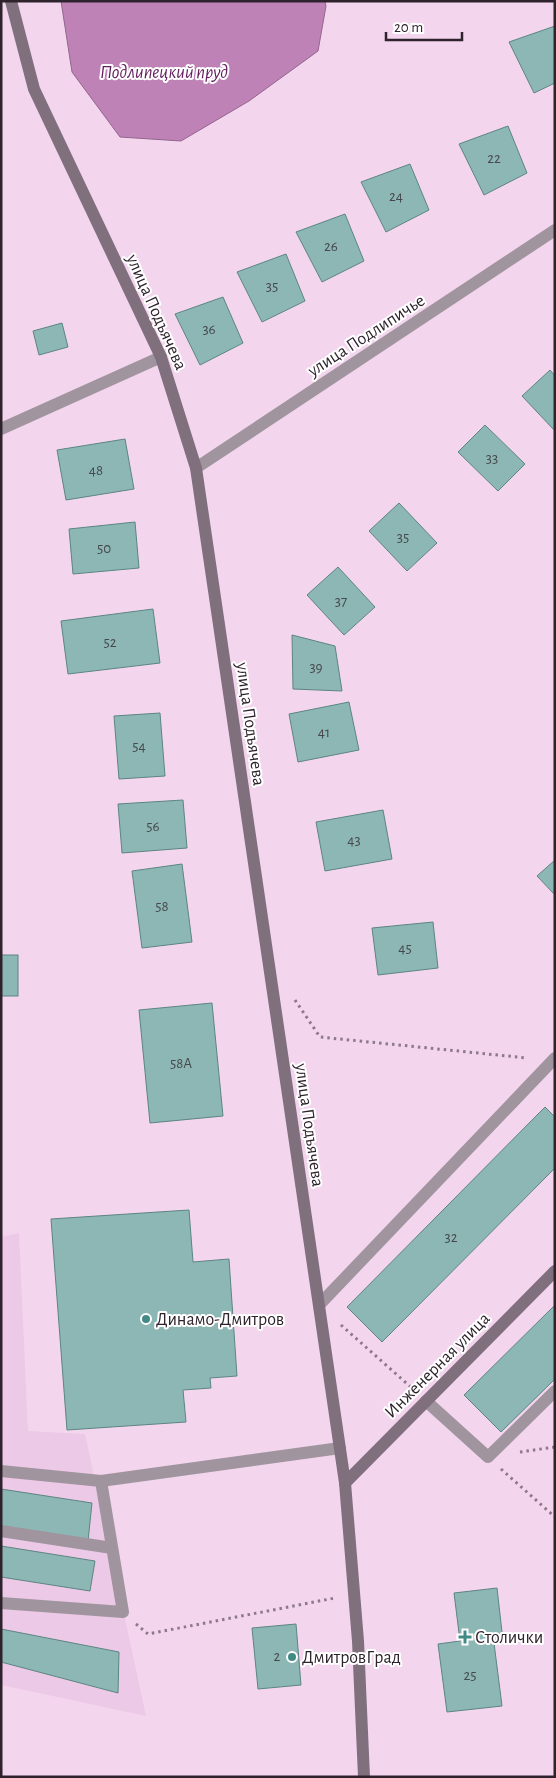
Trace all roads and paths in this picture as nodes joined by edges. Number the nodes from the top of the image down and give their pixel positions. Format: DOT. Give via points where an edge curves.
graph roads {
  1 [pos="10,1"];
  2 [pos="555,230"];
  3 [pos="162,357"];
  4 [pos="1,428"];
  5 [pos="196,468"];
  6 [pos="294,999"];
  7 [pos="554,1060"];
  8 [pos="555,1271"];
  9 [pos="318,1305"];
  10 [pos="555,1391"];
  11 [pos="426,1401"];
  12 [pos="340,1448"];
  13 [pos="488,1457"];
  14 [pos="1,1471"];
  15 [pos="101,1481"];
  16 [pos="345,1483"];
  17 [pos="555,1517"];
  18 [pos="1,1531"];
  19 [pos="112,1548"];
  20 [pos="354,1594"];
  21 [pos="1,1603"];
  22 [pos="123,1612"];
  23 [pos="364,1777"];
  1 -- 3 [label="main road, улица Подъячева" via="34,89"];
  2 -- 5 [label="street, улица Подлипичье"];
  3 -- 4 [label="street"];
  3 -- 5 [label="main road, улица Подъячева"];
  5 -- 9 [label="main road, улица Подъячева"];
  6 -- 7 [label="path" via="320,1037"];
  7 -- 9 [label="street"];
  8 -- 11 [label="main road, Инженерная улица"];
  9 -- 11 [label="path"];
  9 -- 12 [label="main road, улица Подъячева"];
  10 -- 13 [label="street"];
  11 -- 13 [label="street"];
  11 -- 16 [label="main road, Инженерная улица"];
  12 -- 15 [label="street"];
  12 -- 16 [label="main road, улица Подъячева"];
  13 -- 17 [label="path"];
  14 -- 15 [label="street"];
  15 -- 19 [label="street"];
  16 -- 20 [label="main road, улица Подъячева"];
  18 -- 19 [label="street"];
  19 -- 22 [label="street"];
  20 -- 22 [label="path" via="148,1634"];
  20 -- 23 [label="main road, улица Подъячева"];
  21 -- 22 [label="street"];
}
